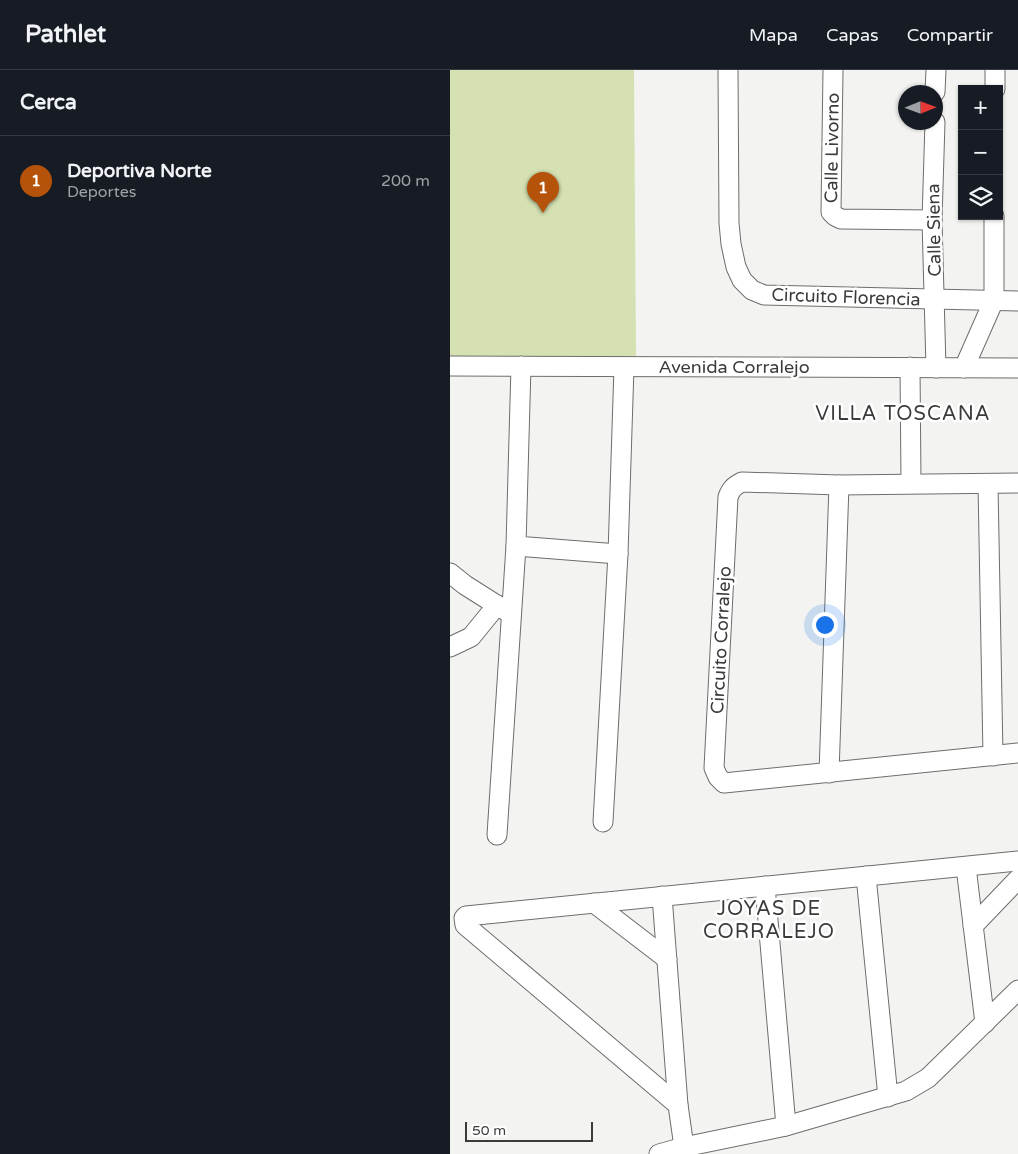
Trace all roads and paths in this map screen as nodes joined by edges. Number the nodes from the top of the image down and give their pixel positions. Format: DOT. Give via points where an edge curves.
graph roads {
  1 [pos="728,70"];
  2 [pos="833,70"];
  3 [pos="936,70"];
  4 [pos="995,70"];
  5 [pos="935,85"];
  6 [pos="995,85"];
  7 [pos="934,130"];
  8 [pos="932,220"];
  9 [pos="994,220"];
  10 [pos="936,300"];
  11 [pos="994,300"];
  12 [pos="1018,301"];
  13 [pos="450,366"];
  14 [pos="521,366"];
  15 [pos="624,367"];
  16 [pos="910,367"];
  17 [pos="936,368"];
  18 [pos="964,368"];
  19 [pos="1018,368"];
  20 [pos="911,483"];
  21 [pos="1018,483"];
  22 [pos="839,484"];
  23 [pos="988,484"];
  24 [pos="516,546"];
  25 [pos="618,554"];
  26 [pos="450,573"];
  27 [pos="504,609"];
  28 [pos="450,647"];
  29 [pos="1018,753"];
  30 [pos="993,756"];
  31 [pos="829,773"];
  32 [pos="603,822"];
  33 [pos="497,835"];
  34 [pos="1018,862"];
  35 [pos="966,866"];
  36 [pos="866,876"];
  37 [pos="1018,879"];
  38 [pos="765,886"];
  39 [pos="662,896"];
  40 [pos="594,903"];
  41 [pos="973,926"];
  42 [pos="667,958"];
  43 [pos="1018,990"];
  44 [pos="985,1023"];
  45 [pos="888,1097"];
  46 [pos="678,1105"];
  47 [pos="786,1126"];
  48 [pos="684,1147"];
  49 [pos="659,1154"];
  1 -- 10 [label="street, Circuito Florencia" via="728,223 736,267 742,280 752,290 764,294"];
  2 -- 8 [label="street, Calle Livorno" via="832,212 841,220"];
  3 -- 5 [label="street"];
  4 -- 6 [label="street"];
  7 -- 8 [label="street, Calle Siena"];
  8 -- 10 [label="street, Calle Siena"];
  9 -- 11 [label="street"];
  10 -- 11 [label="street, Circuito Florencia"];
  10 -- 17 [label="street, Calle Siena"];
  11 -- 12 [label="street, Circuito Florencia"];
  11 -- 18 [label="street"];
  13 -- 14 [label="street, Avenida Corralejo"];
  14 -- 15 [label="street, Avenida Corralejo"];
  14 -- 24 [label="street"];
  15 -- 16 [label="street, Avenida Corralejo"];
  15 -- 25 [label="street"];
  16 -- 17 [label="street, Avenida Corralejo"];
  16 -- 20 [label="street"];
  17 -- 18 [label="street, Avenida Corralejo"];
  18 -- 19 [label="street, Avenida Corralejo"];
  20 -- 22 [label="street, Circuito Corralejo"];
  20 -- 23 [label="street, Circuito Corralejo"];
  21 -- 23 [label="street, Circuito Corralejo"];
  22 -- 31 [label="street"];
  22 -- 31 [label="street, Circuito Corralejo" via="742,482 730,490 714,758 714,768 724,783"];
  23 -- 30 [label="street"];
  24 -- 25 [label="street"];
  24 -- 27 [label="street"];
  25 -- 32 [label="street"];
  26 -- 27 [label="street"];
  27 -- 28 [label="street" via="471,636"];
  27 -- 33 [label="street"];
  29 -- 30 [label="street, Circuito Corralejo"];
  30 -- 31 [label="street, Circuito Corralejo"];
  34 -- 35 [label="street"];
  35 -- 36 [label="street"];
  35 -- 41 [label="street"];
  36 -- 38 [label="street"];
  36 -- 45 [label="street"];
  37 -- 41 [label="street"];
  38 -- 39 [label="street"];
  38 -- 47 [label="street"];
  39 -- 40 [label="street"];
  39 -- 42 [label="street"];
  40 -- 42 [label="street"];
  40 -- 46 [label="street" via="464,918 465,925"];
  41 -- 44 [label="street"];
  42 -- 46 [label="street"];
  43 -- 44 [label="street"];
  44 -- 45 [label="street" via="928,1078"];
  45 -- 47 [label="street"];
  46 -- 48 [label="street"];
  47 -- 48 [label="street"];
  48 -- 49 [label="street"];
}
